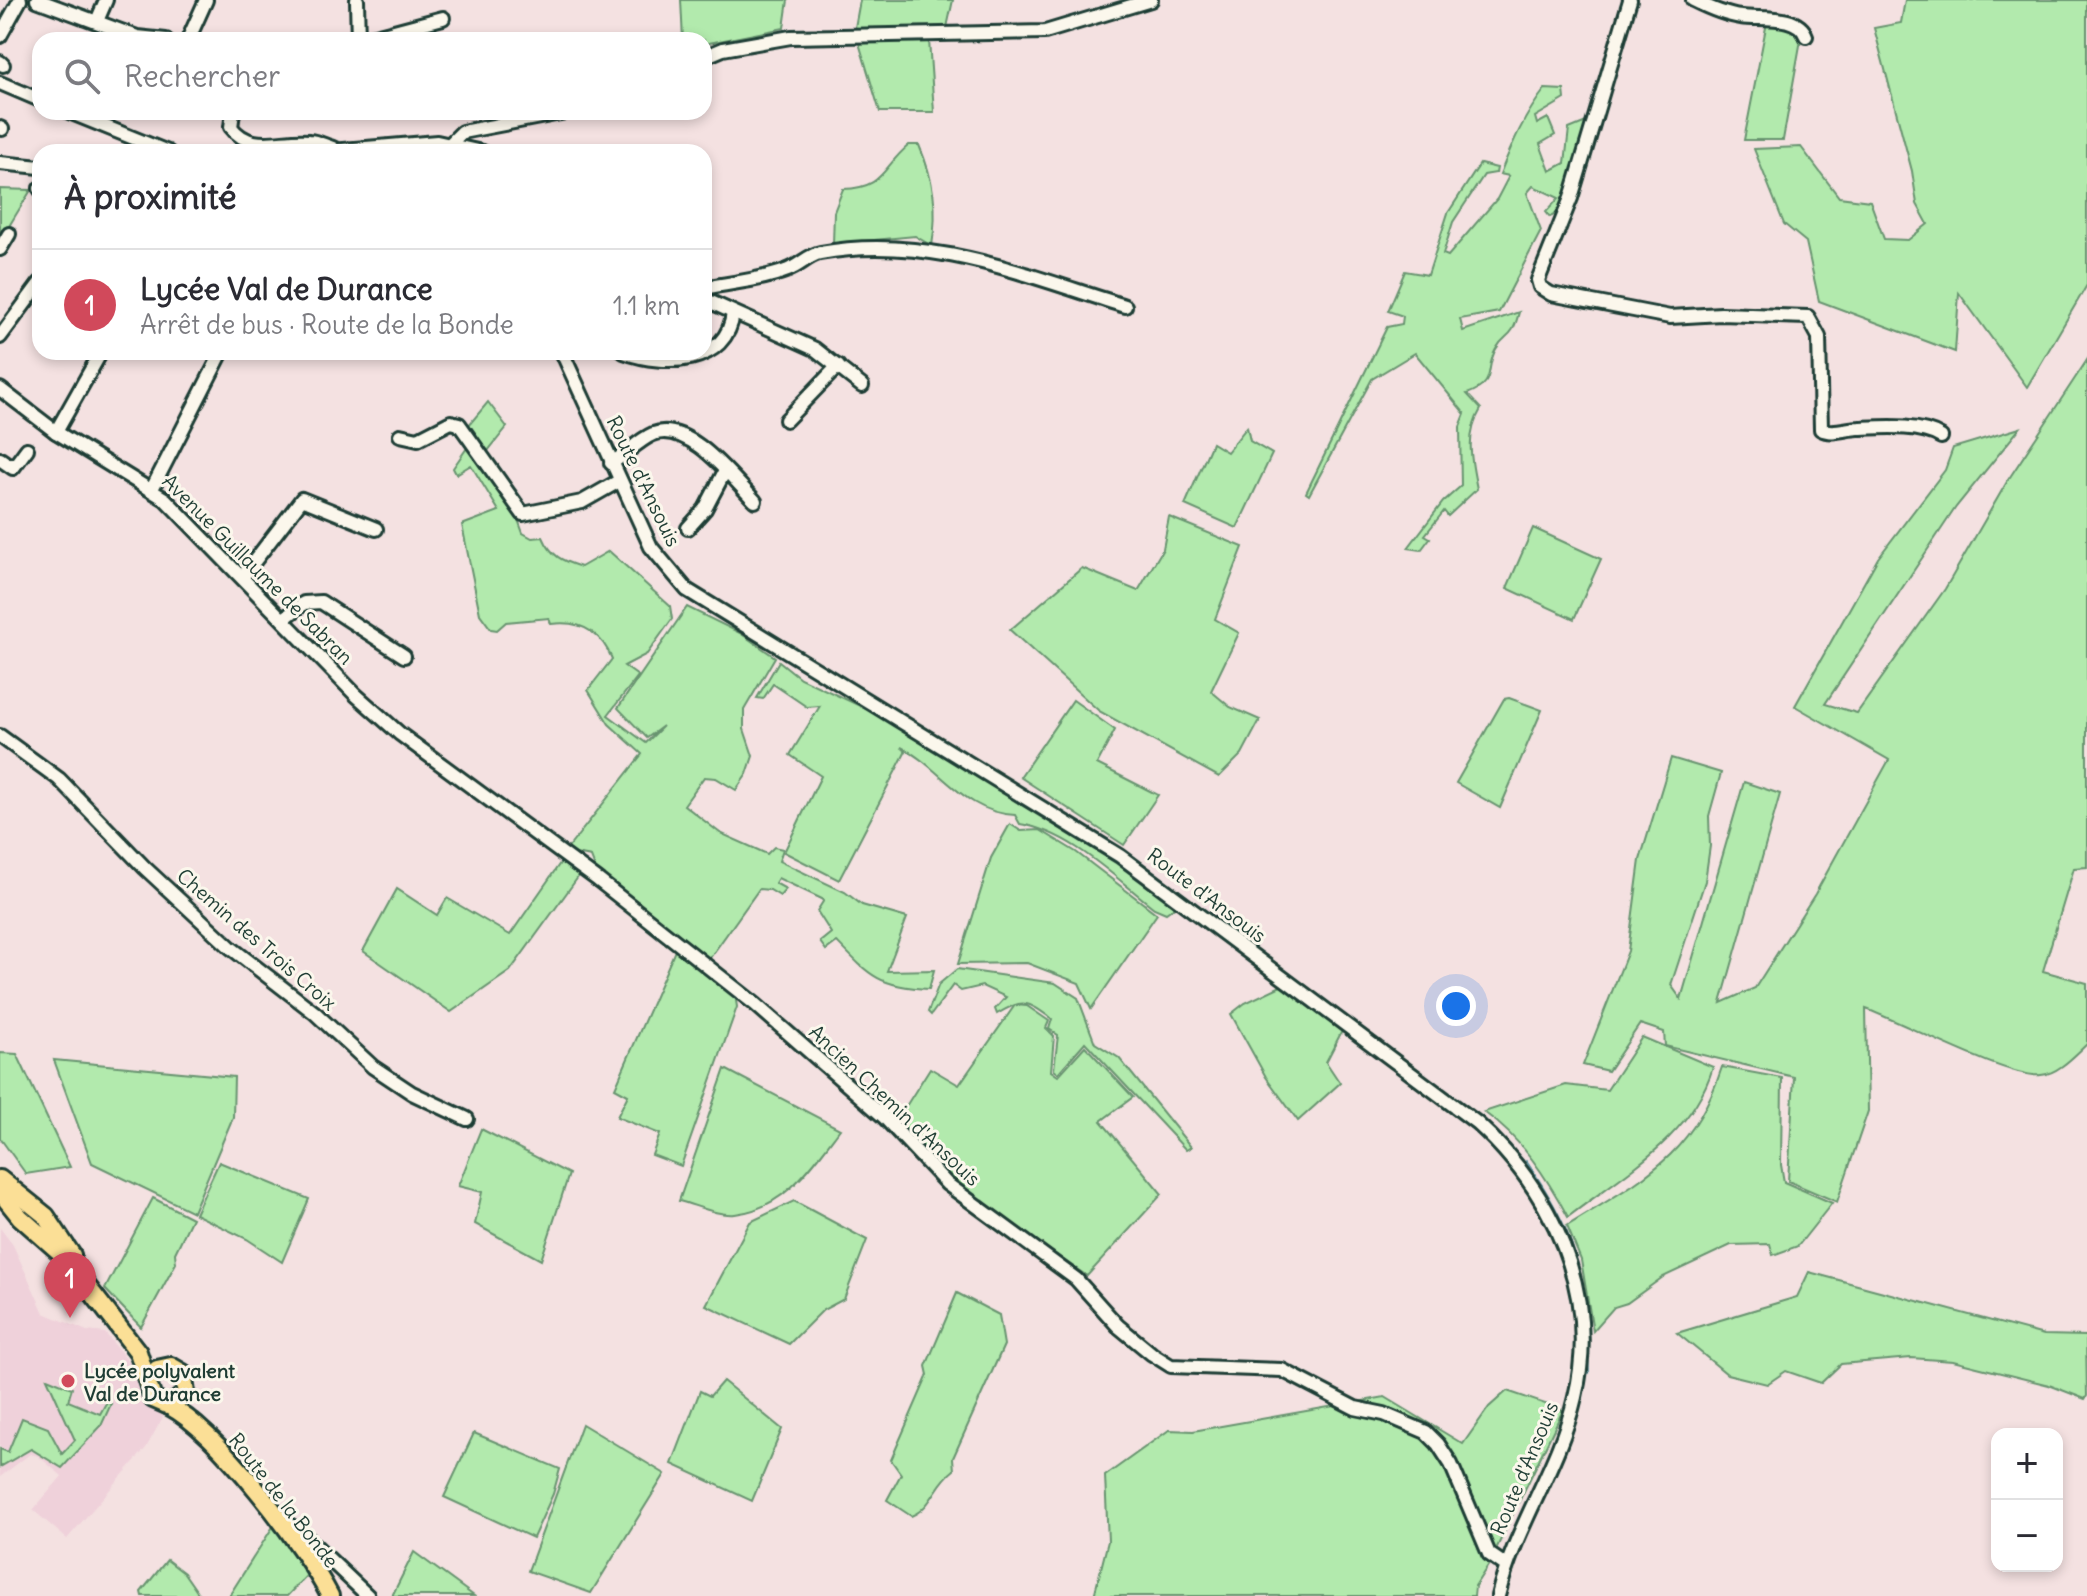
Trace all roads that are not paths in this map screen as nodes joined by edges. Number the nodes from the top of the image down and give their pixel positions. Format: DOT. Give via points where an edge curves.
graph roads {
  1 [pos="20,0"];
  2 [pos="37,0"];
  3 [pos="106,0"];
  4 [pos="206,0"];
  5 [pos="357,0"];
  6 [pos="1151,0"];
  7 [pos="1630,0"];
  8 [pos="1693,0"];
  9 [pos="443,18"];
  10 [pos="97,21"];
  11 [pos="124,32"];
  12 [pos="192,32"];
  13 [pos="359,32"];
  14 [pos="390,32"];
  15 [pos="0,36"];
  16 [pos="1806,36"];
  17 [pos="712,54"];
  18 [pos="0,83"];
  19 [pos="32,97"];
  20 [pos="89,120"];
  21 [pos="232,120"];
  22 [pos="524,120"];
  23 [pos="451,143"];
  24 [pos="148,144"];
  25 [pos="262,144"];
  26 [pos="262,144"];
  27 [pos="319,144"];
  28 [pos="435,144"];
  29 [pos="454,144"];
  30 [pos="0,163"];
  31 [pos="32,166"];
  32 [pos="9,234"];
  33 [pos="0,249"];
  34 [pos="712,286"];
  35 [pos="32,294"];
  36 [pos="712,303"];
  37 [pos="1125,306"];
  38 [pos="733,313"];
  39 [pos="0,337"];
  40 [pos="712,348"];
  41 [pos="96,360"];
  42 [pos="218,360"];
  43 [pos="566,360"];
  44 [pos="838,366"];
  45 [pos="862,386"];
  46 [pos="0,389"];
  47 [pos="786,420"];
  48 [pos="56,432"];
  49 [pos="400,435"];
  50 [pos="1941,437"];
  51 [pos="27,449"];
  52 [pos="0,459"];
  53 [pos="611,463"];
  54 [pos="725,471"];
  55 [pos="619,481"];
  56 [pos="152,489"];
  57 [pos="755,501"];
  58 [pos="688,528"];
  59 [pos="376,529"];
  60 [pos="243,576"];
  61 [pos="285,618"];
  62 [pos="404,656"];
  63 [pos="400,734"];
  64 [pos="0,736"];
  65 [pos="467,1119"];
  66 [pos="0,1179"];
  67 [pos="0,1192"];
  68 [pos="164,1366"];
  69 [pos="148,1380"];
  70 [pos="186,1393"];
  71 [pos="169,1406"];
  72 [pos="203,1430"];
  73 [pos="278,1520"];
  74 [pos="1505,1565"];
  75 [pos="330,1596"];
  76 [pos="368,1596"];
  77 [pos="1498,1596"];
  1 -- 15 [label="street"];
  2 -- 10 [label="street"];
  3 -- 10 [label="street"];
  4 -- 12 [label="street"];
  5 -- 13 [label="street"];
  6 -- 17 [label="street" via="1045,32 791,37"];
  7 -- 50 [label="street" via="1571,198 1538,280 1540,287 1551,294 1670,317 1808,317 1819,337 1821,429 1918,429"];
  8 -- 16 [label="street" via="1740,17 1786,21"];
  9 -- 14 [label="street"];
  10 -- 11 [label="street"];
  18 -- 19 [label="street"];
  20 -- 24 [label="street"];
  21 -- 25 [label="street" via="231,127 245,141"];
  22 -- 23 [label="street" via="462,132"];
  23 -- 28 [label="street"];
  23 -- 29 [label="street"];
  26 -- 27 [label="street"];
  30 -- 31 [label="street"];
  32 -- 33 [label="street"];
  34 -- 37 [label="street" via="788,270 818,253 903,246 1031,274"];
  35 -- 39 [label="street"];
  36 -- 38 [label="street"];
  38 -- 40 [label="street" via="726,337"];
  38 -- 44 [label="street" via="815,349"];
  41 -- 48 [label="street"];
  42 -- 56 [label="street"];
  43 -- 53 [label="street, Route d'Ansouis"];
  44 -- 45 [label="street"];
  44 -- 47 [label="street"];
  46 -- 48 [label="street, Avenue Guillaume de Sabran"];
  48 -- 56 [label="street, Avenue Guillaume de Sabran"];
  49 -- 55 [label="street" via="418,439 451,422 459,424 523,514 582,502"];
  51 -- 52 [label="street" via="13,468"];
  53 -- 54 [label="street" via="643,440 666,432 695,442"];
  53 -- 55 [label="street, Route d'Ansouis"];
  54 -- 57 [label="street"];
  54 -- 58 [label="street"];
  55 -- 74 [label="street, Route d'Ansouis" via="651,547 687,590 1120,856 1477,1123 1520,1167 1562,1238 1577,1291 1580,1353 1576,1396"];
  56 -- 60 [label="street, Avenue Guillaume de Sabran"];
  59 -- 60 [label="street" via="302,499"];
  60 -- 61 [label="street, Avenue Guillaume de Sabran"];
  61 -- 62 [label="street" via="304,603 321,602"];
  61 -- 63 [label="street, Avenue Guillaume de Sabran"];
  63 -- 74 [label="street, Ancien Chemin d'Ansouis" via="755,1004 884,1117 947,1184 1076,1279 1152,1354 1171,1366 1282,1370 1347,1405 1426,1432 1451,1464 1489,1554"];
  64 -- 65 [label="street, Chemin des Trois Croix" via="59,779 209,927 373,1067"];
  66 -- 68 [label="main road" via="52,1222 89,1280 146,1353"];
  67 -- 69 [label="main road" via="63,1255 138,1352"];
  68 -- 69 [label="main road"];
  68 -- 70 [label="main road" via="183,1373"];
  69 -- 71 [label="main road" via="153,1399"];
  70 -- 71 [label="main road"];
  70 -- 72 [label="main road, Route de la Bonde"];
  71 -- 72 [label="main road, Route de la Bonde"];
  72 -- 73 [label="main road, Route de la Bonde"];
  73 -- 75 [label="main road, Route de la Bonde"];
  73 -- 76 [label="street" via="303,1534"];
  74 -- 77 [label="street, Route d'Ansouis"];
}
